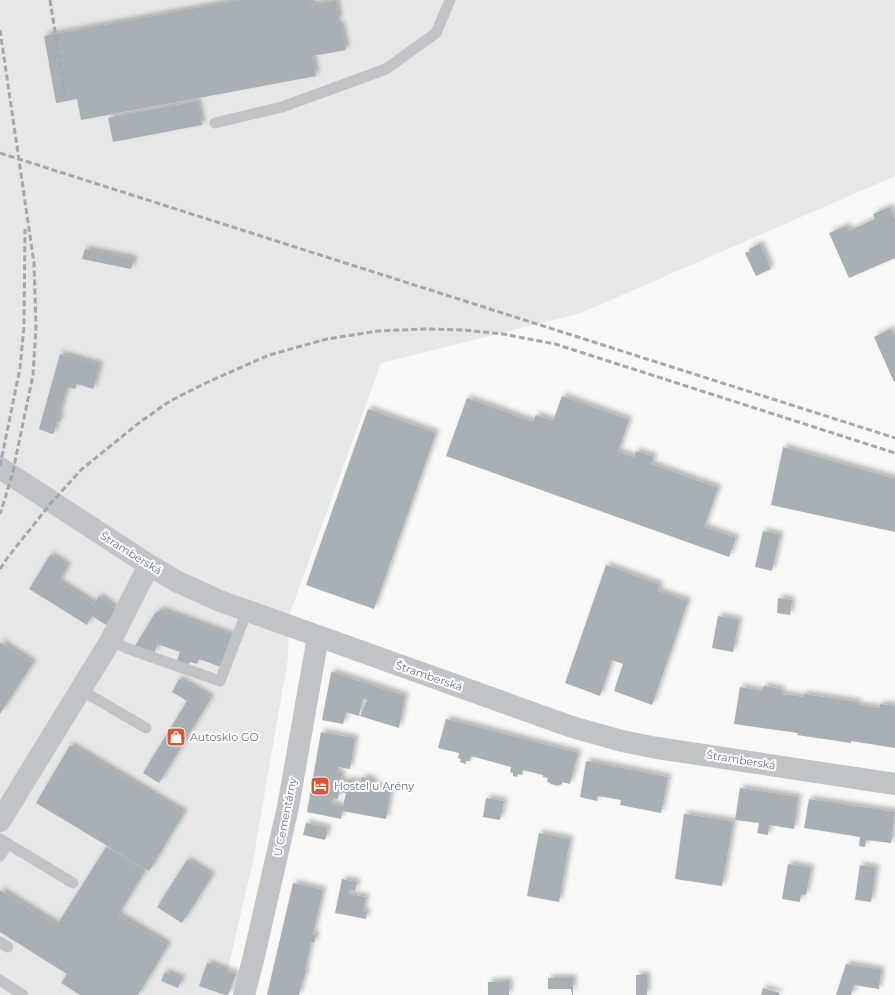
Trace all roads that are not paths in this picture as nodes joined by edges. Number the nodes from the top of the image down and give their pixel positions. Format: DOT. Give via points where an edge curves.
graph roads {
  1 [pos="450,0"];
  2 [pos="215,123"];
  3 [pos="0,468"];
  4 [pos="149,566"];
  5 [pos="247,611"];
  6 [pos="318,637"];
  7 [pos="111,640"];
  8 [pos="81,690"];
  9 [pos="146,728"];
  10 [pos="895,784"];
  11 [pos="0,821"];
  12 [pos="4,842"];
  13 [pos="0,856"];
  14 [pos="73,883"];
  15 [pos="0,980"];
  16 [pos="23,995"];
  17 [pos="244,995"];
  1 -- 2 [label="lane" via="436,33 386,69 282,107"];
  3 -- 4 [label="street, Štramberská"];
  4 -- 5 [label="street, Štramberská" via="178,582"];
  4 -- 7 [label="street"];
  5 -- 6 [label="street, Štramberská"];
  5 -- 7 [label="lane" via="220,681 126,648"];
  6 -- 10 [label="street, Štramberská" via="572,727 622,741"];
  6 -- 17 [label="street, U Cementárny" via="288,807"];
  7 -- 8 [label="street"];
  8 -- 9 [label="lane"];
  8 -- 11 [label="street"];
  12 -- 13 [label="lane"];
  12 -- 14 [label="lane"];
  15 -- 16 [label="lane"];
}
